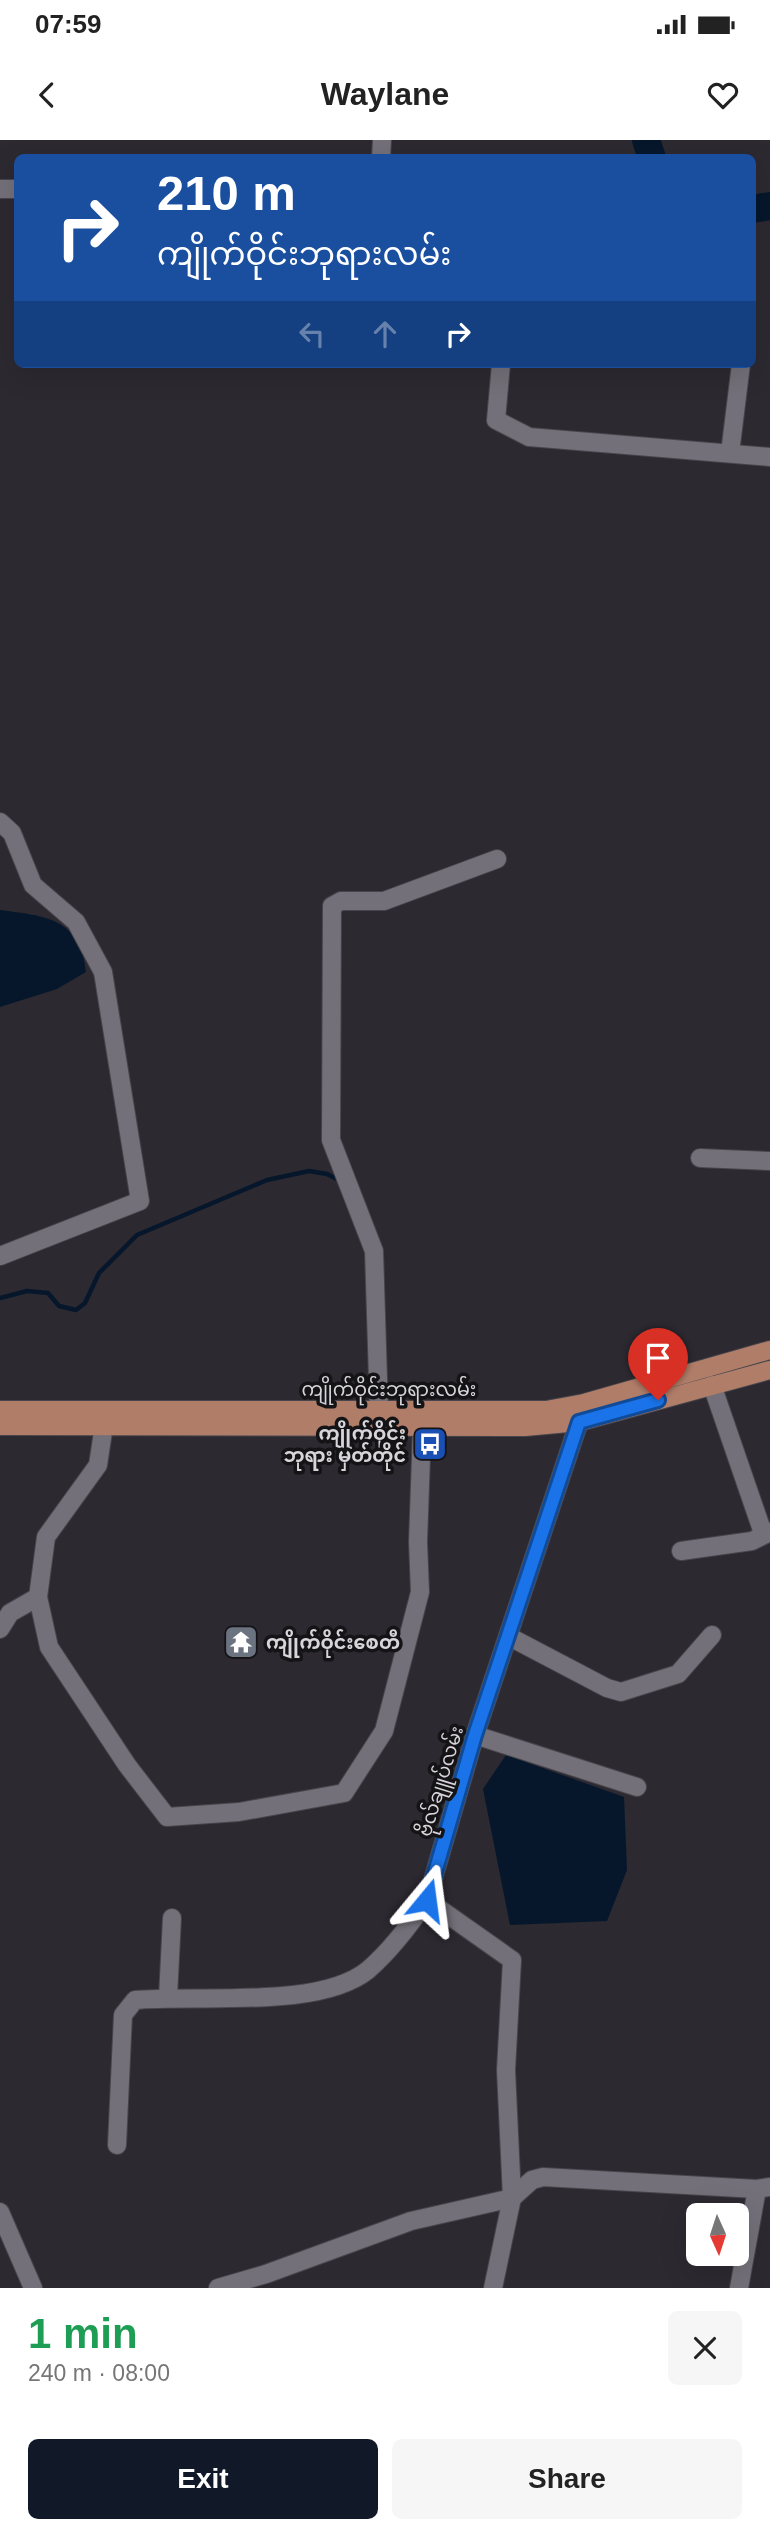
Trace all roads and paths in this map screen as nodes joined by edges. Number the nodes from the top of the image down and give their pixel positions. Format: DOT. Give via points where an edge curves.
graph roads {
  1 [pos="501,368"];
  2 [pos="741,368"];
  3 [pos="730,453"];
  4 [pos="770,457"];
  5 [pos="0,822"];
  6 [pos="497,859"];
  7 [pos="700,1158"];
  8 [pos="770,1161"];
  9 [pos="0,1256"];
  10 [pos="770,1350"];
  11 [pos="705,1367"];
  12 [pos="770,1370"];
  13 [pos="712,1385"];
  14 [pos="0,1410"];
  15 [pos="379,1411"];
  16 [pos="579,1422"];
  17 [pos="104,1425"];
  18 [pos="0,1426"];
  19 [pos="422,1428"];
  20 [pos="767,1533"];
  21 [pos="681,1551"];
  22 [pos="38,1597"];
  23 [pos="0,1629"];
  24 [pos="712,1635"];
  25 [pos="508,1636"];
  26 [pos="475,1735"];
  27 [pos="637,1787"];
  28 [pos="427,1900"];
  29 [pos="172,1918"];
  30 [pos="168,1997"];
  31 [pos="117,2145"];
  32 [pos="764,2188"];
  33 [pos="512,2198"];
  34 [pos="0,2212"];
  35 [pos="33,2288"];
  36 [pos="218,2288"];
  37 [pos="493,2288"];
  38 [pos="739,2288"];
  1 -- 3 [label="street" via="496,419 529,437"];
  2 -- 3 [label="street"];
  3 -- 4 [label="street"];
  5 -- 9 [label="street" via="12,833 33,885 76,922 103,972 140,1202"];
  6 -- 15 [label="street" via="384,901 341,901 332,906 331,1140 374,1251"];
  7 -- 8 [label="street"];
  10 -- 11 [label="main road, ကျိုက်ဝိုင်းဘုရားလမ်း"];
  11 -- 13 [label="main road"];
  11 -- 15 [label="main road, ကျိုက်ဝိုင်းဘုရားလမ်း" via="547,1410"];
  12 -- 13 [label="main road, ကျိုက်ဝိုင်းဘုရားလမ်း"];
  13 -- 16 [label="main road, ကျိုက်ဝိုင်းဘုရားလမ်း"];
  13 -- 20 [label="street"];
  14 -- 15 [label="main road, ကျိုက်ဝိုင်းဘုရားလမ်း"];
  16 -- 19 [label="main road, ကျိုက်ဝိုင်းဘုရားလမ်း"];
  16 -- 25 [label="street, ဗိုလ်ချူပ်လမ်း"];
  17 -- 18 [label="main road, ကျိုက်ဝိုင်းဘုရားလမ်း"];
  17 -- 19 [label="main road, ကျိုက်ဝိုင်းဘုရားလမ်း"];
  17 -- 22 [label="street" via="98,1465 46,1537"];
  19 -- 22 [label="street" via="420,1591 384,1731 344,1793 239,1812 167,1817 49,1647"];
  20 -- 21 [label="street" via="752,1541"];
  22 -- 23 [label="street" via="10,1613"];
  24 -- 25 [label="street" via="678,1674 621,1692"];
  25 -- 26 [label="street, ဗိုလ်ချူပ်လမ်း"];
  26 -- 27 [label="street"];
  26 -- 28 [label="street, ဗိုလ်ချူပ်လမ်း"];
  28 -- 30 [label="street, ဗိုလ်ချူပ်လမ်း" via="406,1930 366,1971 328,1989 293,1995"];
  28 -- 33 [label="street" via="512,1960 506,2070"];
  29 -- 30 [label="street"];
  30 -- 31 [label="street, ဗိုလ်ချူပ်လမ်း" via="135,2000 123,2015"];
  32 -- 33 [label="street" via="542,2177"];
  32 -- 38 [label="street"];
  33 -- 36 [label="street" via="411,2221"];
  33 -- 37 [label="street"];
  34 -- 35 [label="street"];
}
